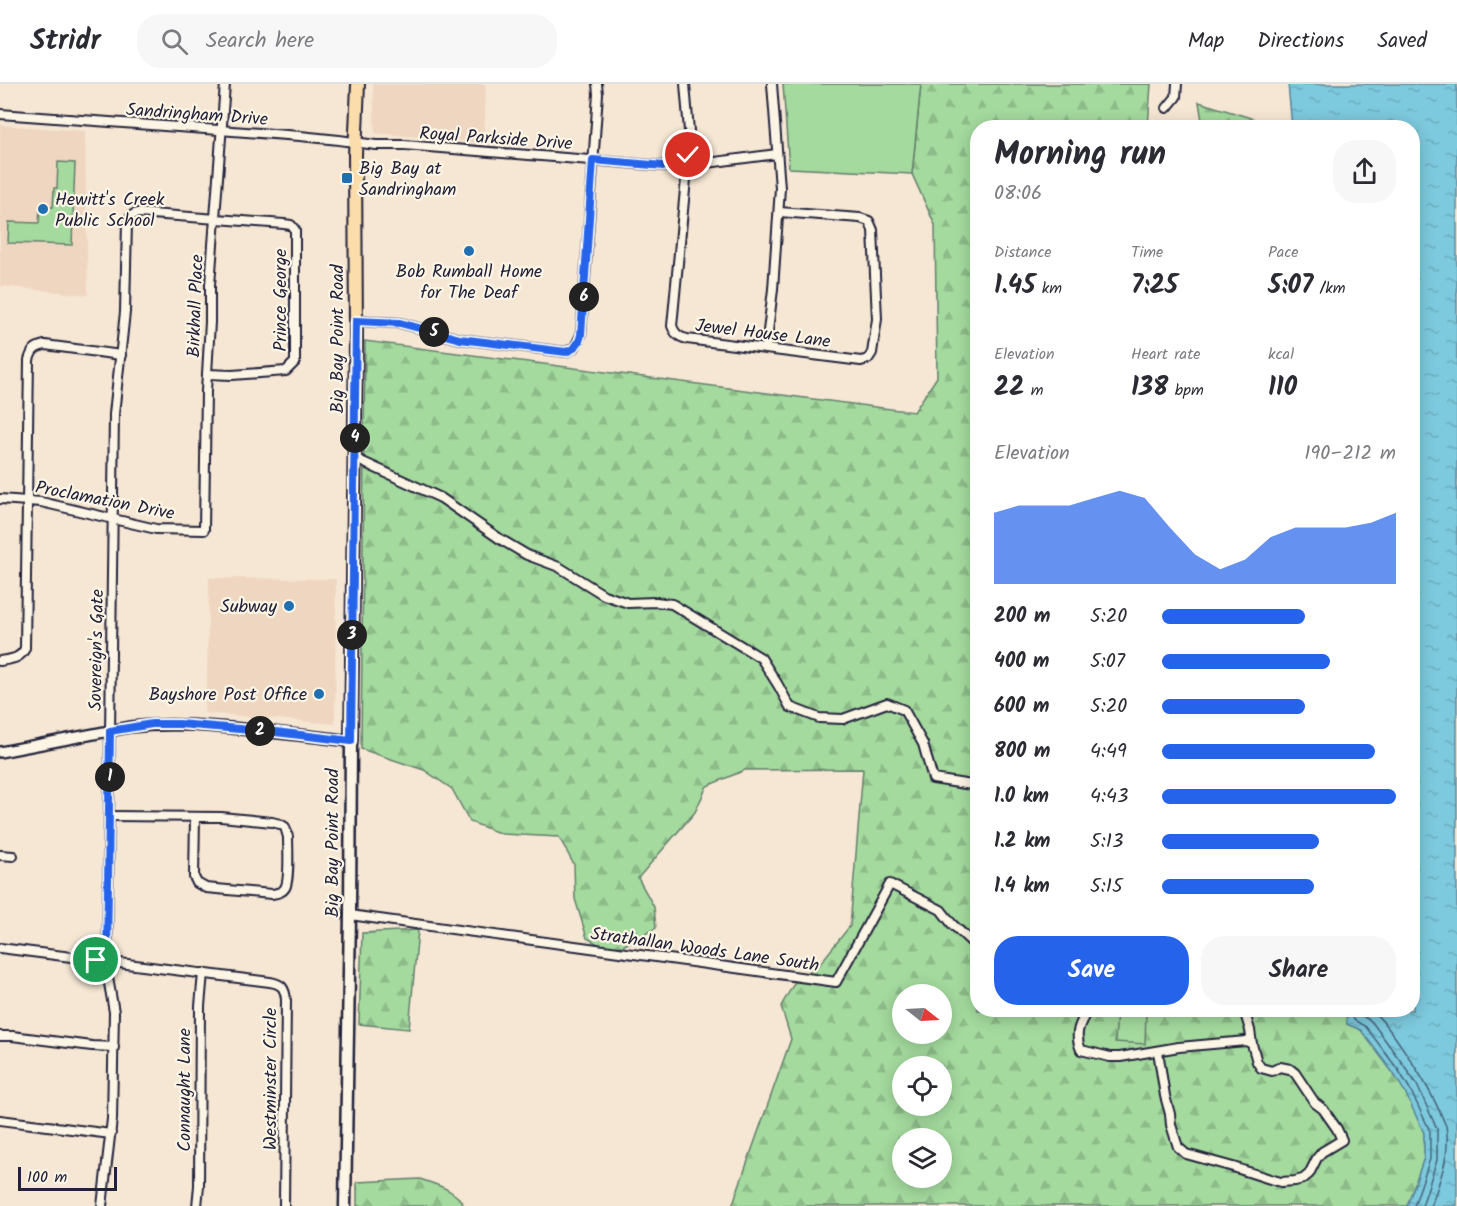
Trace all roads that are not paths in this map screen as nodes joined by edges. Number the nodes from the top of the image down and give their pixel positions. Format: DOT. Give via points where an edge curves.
graph roads {
  1 [pos="225,84"];
  2 [pos="358,84"];
  3 [pos="597,84"];
  4 [pos="685,84"];
  5 [pos="772,84"];
  6 [pos="1177,84"];
  7 [pos="1167,108"];
  8 [pos="0,114"];
  9 [pos="222,132"];
  10 [pos="356,142"];
  11 [pos="777,154"];
  12 [pos="593,160"];
  13 [pos="687,166"];
  14 [pos="779,212"];
  15 [pos="215,219"];
  16 [pos="356,321"];
  17 [pos="766,348"];
  18 [pos="121,355"];
  19 [pos="207,374"];
  20 [pos="354,458"];
  21 [pos="0,499"];
  22 [pos="26,501"];
  23 [pos="113,519"];
  24 [pos="204,530"];
  25 [pos="0,662"];
  26 [pos="110,731"];
  27 [pos="351,741"];
  28 [pos="0,752"];
  29 [pos="970,785"];
  30 [pos="109,816"];
  31 [pos="195,817"];
  32 [pos="0,855"];
  33 [pos="13,856"];
  34 [pos="350,915"];
  35 [pos="970,941"];
  36 [pos="0,948"];
  37 [pos="107,962"];
  38 [pos="203,973"];
  39 [pos="1084,1017"];
  40 [pos="1246,1017"];
  41 [pos="0,1036"];
  42 [pos="1252,1044"];
  43 [pos="114,1047"];
  44 [pos="1158,1051"];
  45 [pos="0,1120"];
  46 [pos="111,1134"];
  47 [pos="102,1206"];
  48 [pos="197,1206"];
  49 [pos="284,1206"];
  50 [pos="345,1206"];
  1 -- 9 [label="street, Birkhall Place"];
  2 -- 10 [label="main road, Big Bay Point Road"];
  3 -- 12 [label="street"];
  4 -- 13 [label="street, Jewel House Lane"];
  5 -- 11 [label="street"];
  6 -- 7 [label="street" via="1176,97"];
  8 -- 9 [label="street, Sandringham Drive"];
  9 -- 10 [label="street, Sandringham Drive"];
  9 -- 15 [label="street, Birkhall Place"];
  10 -- 12 [label="street, Royal Parkside Drive"];
  10 -- 16 [label="main road, Big Bay Point Road"];
  11 -- 13 [label="street, Royal Parkside Drive"];
  11 -- 14 [label="street"];
  12 -- 13 [label="street, Royal Parkside Drive"];
  12 -- 16 [label="street" via="581,335 571,350 460,339 400,323"];
  13 -- 17 [label="street, Jewel House Lane" via="674,331 687,339"];
  14 -- 17 [label="street"];
  14 -- 17 [label="street, Jewel House Lane" via="868,221 873,230 875,335 872,353 861,361"];
  15 -- 18 [label="street, Sovereign's Gate" via="138,213 130,216"];
  15 -- 19 [label="street, Birkhall Place"];
  15 -- 19 [label="street, Prince George" via="290,225 295,229 295,362 286,371"];
  16 -- 20 [label="main road, Big Bay Point Road"];
  18 -- 22 [label="street" via="45,345 32,351"];
  18 -- 23 [label="street, Sovereign's Gate" via="114,414"];
  19 -- 24 [label="street, Birkhall Place"];
  20 -- 27 [label="main road, Big Bay Point Road"];
  20 -- 29 [label="street" via="441,498 500,539 604,595 628,603 672,604 761,658 790,707 819,718 843,719 887,703 904,710 923,744 933,779"];
  21 -- 22 [label="street, Proclamation Drive"];
  22 -- 23 [label="street, Proclamation Drive"];
  22 -- 25 [label="street" via="25,648 19,657"];
  23 -- 24 [label="street, Proclamation Drive" via="156,529"];
  23 -- 26 [label="street, Sovereign's Gate"];
  26 -- 27 [label="street" via="179,724"];
  26 -- 28 [label="street"];
  26 -- 30 [label="street, Sovereign's Gate"];
  27 -- 34 [label="main road, Big Bay Point Road"];
  30 -- 31 [label="street"];
  30 -- 37 [label="street, Sovereign's Gate"];
  31 -- 31 [label="street" via="194,877 199,885 272,894 285,889 288,837 282,825"];
  32 -- 33 [label="street"];
  34 -- 35 [label="street, Strathallan Woods Lane South" via="836,982 890,884 941,910"];
  34 -- 50 [label="main road, Big Bay Point Road"];
  36 -- 37 [label="street, Westminster Circle"];
  37 -- 38 [label="street, Westminster Circle"];
  37 -- 43 [label="street, Sovereign's Gate" via="114,1008"];
  38 -- 48 [label="street, Connaught Lane"];
  38 -- 49 [label="street, Westminster Circle" via="277,983 286,992"];
  39 -- 44 [label="street" via="1078,1029 1081,1050 1110,1057"];
  40 -- 42 [label="street"];
  41 -- 43 [label="street"];
  42 -- 44 [label="street" via="1246,1041"];
  42 -- 44 [label="street" via="1261,1068 1272,1071 1280,1067 1295,1073 1342,1140 1322,1152 1303,1179 1281,1182 1186,1154 1178,1147"];
  43 -- 46 [label="street, Sovereign's Gate"];
  45 -- 46 [label="street"];
  46 -- 47 [label="street, Sovereign's Gate"];
}
